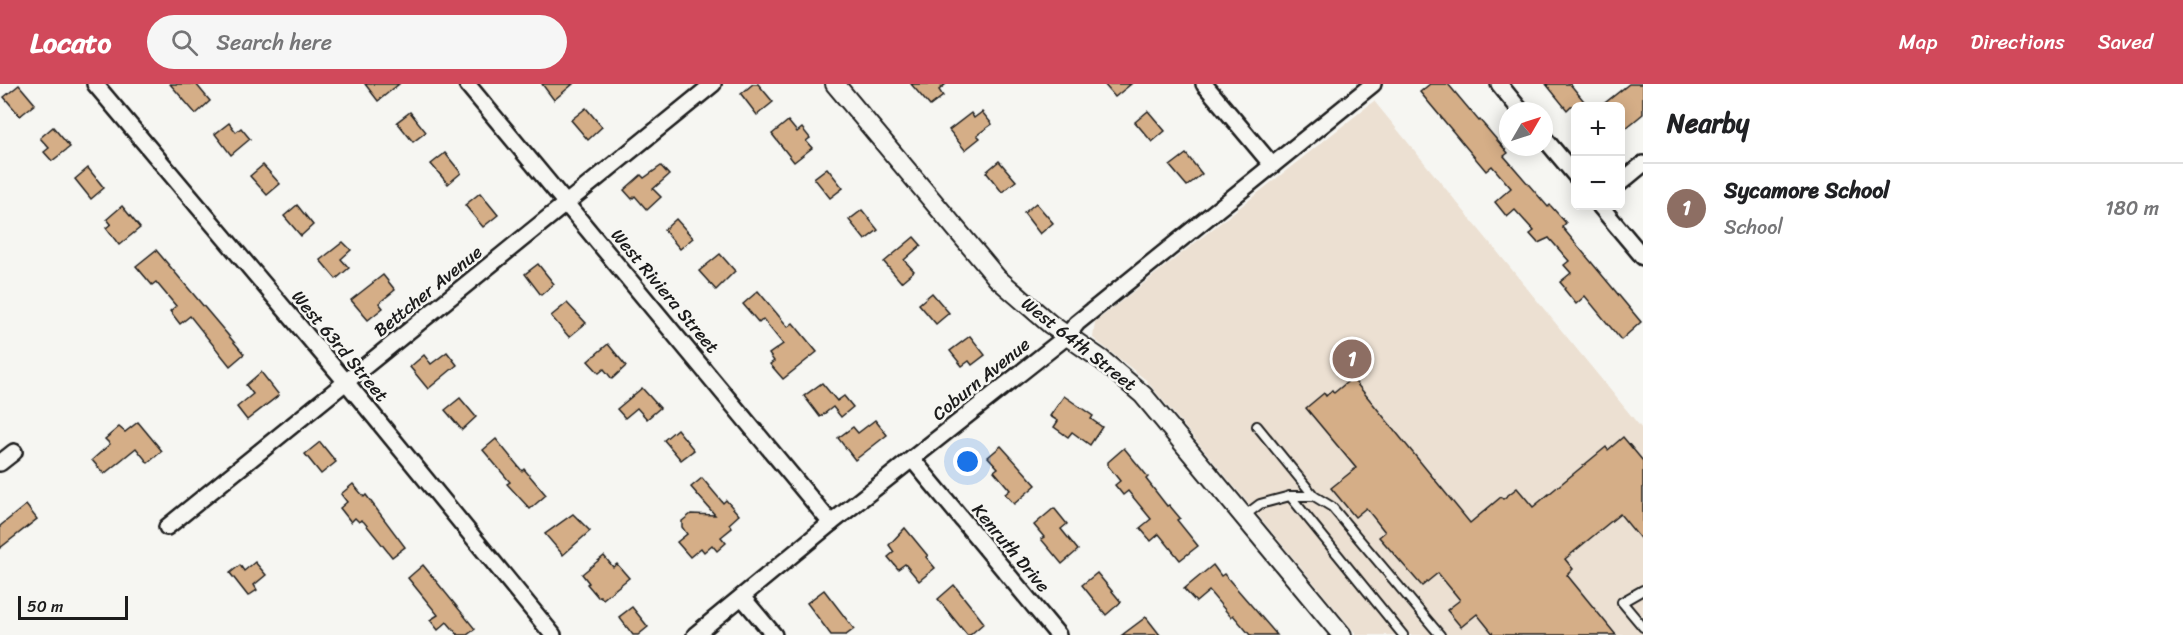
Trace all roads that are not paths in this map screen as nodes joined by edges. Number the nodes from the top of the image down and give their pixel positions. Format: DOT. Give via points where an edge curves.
graph roads {
  1 [pos="95,84"];
  2 [pos="467,84"];
  3 [pos="713,84"];
  4 [pos="835,84"];
  5 [pos="1204,84"];
  6 [pos="1373,84"];
  7 [pos="1499,84"];
  8 [pos="1514,102"];
  9 [pos="1553,149"];
  10 [pos="1643,164"];
  11 [pos="1272,165"];
  12 [pos="1571,171"];
  13 [pos="1625,179"];
  14 [pos="567,203"];
  15 [pos="1603,210"];
  16 [pos="1643,257"];
  17 [pos="1066,337"];
  18 [pos="346,382"];
  19 [pos="1257,426"];
  20 [pos="14,452"];
  21 [pos="912,459"];
  22 [pos="0,463"];
  23 [pos="1290,496"];
  24 [pos="1314,496"];
  25 [pos="1243,516"];
  26 [pos="831,523"];
  27 [pos="167,527"];
  28 [pos="1643,591"];
  29 [pos="742,597"];
  30 [pos="1643,627"];
  31 [pos="554,635"];
  32 [pos="694,635"];
  33 [pos="774,635"];
  34 [pos="1058,635"];
  35 [pos="1342,635"];
  36 [pos="1403,635"];
  37 [pos="1440,635"];
  1 -- 18 [label="street, West 63rd Street"];
  2 -- 14 [label="street, West Riviera Street"];
  3 -- 14 [label="street, Bettcher Avenue"];
  4 -- 17 [label="street, West 64th Street" via="975,253 1009,289"];
  5 -- 11 [label="street"];
  6 -- 11 [label="street, Coburn Avenue"];
  7 -- 8 [label="street"];
  9 -- 12 [label="street"];
  10 -- 13 [label="street"];
  11 -- 17 [label="street, Coburn Avenue" via="1077,323"];
  14 -- 18 [label="street, Bettcher Avenue"];
  14 -- 26 [label="street, West Riviera Street"];
  15 -- 16 [label="street"];
  17 -- 21 [label="street, Coburn Avenue"];
  17 -- 25 [label="street, West 64th Street" via="1102,360 1143,396"];
  18 -- 27 [label="street, Bettcher Avenue"];
  18 -- 31 [label="street, West 63rd Street"];
  19 -- 24 [label="lane"];
  20 -- 22 [label="street"];
  21 -- 26 [label="street, Coburn Avenue"];
  21 -- 34 [label="street, Kenruth Drive"];
  23 -- 24 [label="lane"];
  23 -- 25 [label="lane" via="1260,504"];
  23 -- 36 [label="lane"];
  24 -- 37 [label="lane" via="1332,507"];
  25 -- 35 [label="street, West 64th Street"];
  26 -- 29 [label="street, Coburn Avenue"];
  28 -- 30 [label="lane" via="1622,602"];
  29 -- 32 [label="street, Coburn Avenue"];
  29 -- 33 [label="street"];
}
